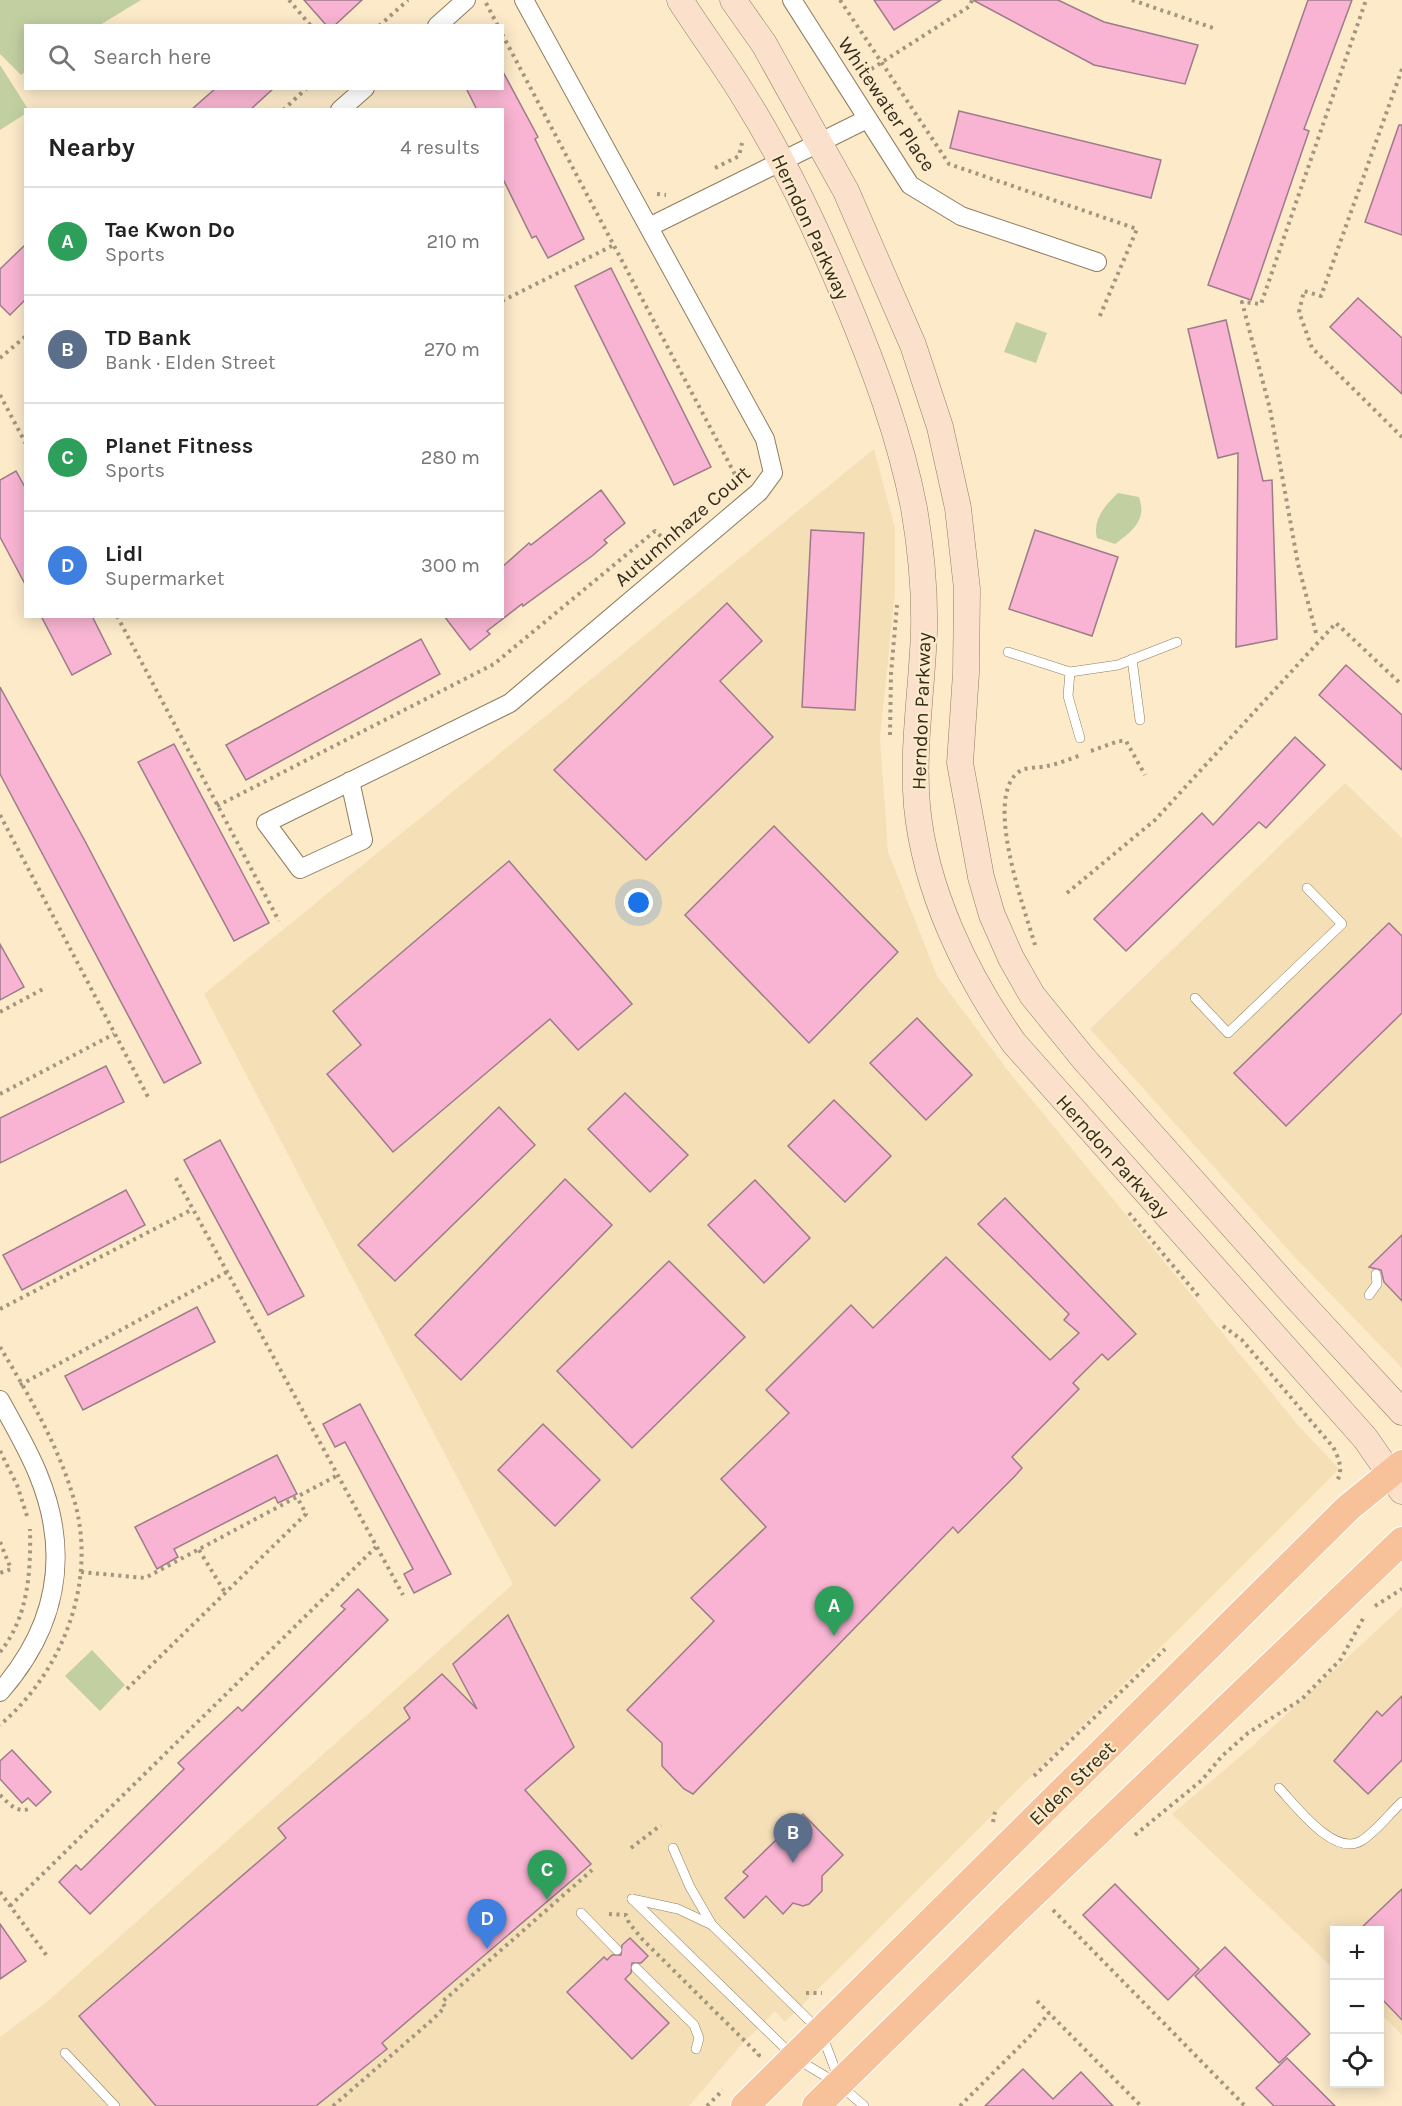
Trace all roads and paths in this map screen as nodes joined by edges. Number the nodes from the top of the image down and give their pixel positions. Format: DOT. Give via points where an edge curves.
graph roads {
  1 [pos="289,0"];
  2 [pos="408,0"];
  3 [pos="466,0"];
  4 [pos="484,0"];
  5 [pos="524,0"];
  6 [pos="680,0"];
  7 [pos="733,0"];
  8 [pos="792,0"];
  9 [pos="840,0"];
  10 [pos="972,0"];
  11 [pos="1132,0"];
  12 [pos="1366,0"];
  13 [pos="309,24"];
  14 [pos="381,24"];
  15 [pos="439,24"];
  16 [pos="497,24"];
  17 [pos="1213,27"];
  18 [pos="504,38"];
  19 [pos="882,62"];
  20 [pos="1402,69"];
  21 [pos="865,73"];
  22 [pos="305,90"];
  23 [pos="362,90"];
  24 [pos="285,108"];
  25 [pos="342,108"];
  26 [pos="867,118"];
  27 [pos="744,136"];
  28 [pos="820,141"];
  29 [pos="782,161"];
  30 [pos="707,173"];
  31 [pos="676,190"];
  32 [pos="657,194"];
  33 [pos="649,227"];
  34 [pos="614,245"];
  35 [pos="1097,262"];
  36 [pos="504,300"];
  37 [pos="1099,318"];
  38 [pos="24,338"];
  39 [pos="0,358"];
  40 [pos="0,395"];
  41 [pos="1402,437"];
  42 [pos="24,440"];
  43 [pos="741,486"];
  44 [pos="670,544"];
  45 [pos="118,618"];
  46 [pos="1316,633"];
  47 [pos="1177,642"];
  48 [pos="1008,652"];
  49 [pos="1132,659"];
  50 [pos="1070,672"];
  51 [pos="1402,685"];
  52 [pos="1140,720"];
  53 [pos="1080,738"];
  54 [pos="1145,776"];
  55 [pos="350,782"];
  56 [pos="218,806"];
  57 [pos="0,815"];
  58 [pos="1307,888"];
  59 [pos="1067,893"];
  60 [pos="279,921"];
  61 [pos="1036,951"];
  62 [pos="45,988"];
  63 [pos="1195,998"];
  64 [pos="0,1012"];
  65 [pos="114,1034"];
  66 [pos="0,1094"];
  67 [pos="148,1097"];
  68 [pos="176,1178"];
  69 [pos="193,1209"];
  70 [pos="227,1272"];
  71 [pos="1376,1274"];
  72 [pos="1369,1295"];
  73 [pos="0,1309"];
  74 [pos="1223,1326"];
  75 [pos="20,1385"];
  76 [pos="0,1400"];
  77 [pos="1402,1412"];
  78 [pos="0,1451"];
  79 [pos="338,1475"];
  80 [pos="1398,1476"];
  81 [pos="1331,1488"];
  82 [pos="297,1497"];
  83 [pos="1402,1541"];
  84 [pos="0,1542"];
  85 [pos="376,1547"];
  86 [pos="199,1550"];
  87 [pos="81,1572"];
  88 [pos="0,1574"];
  89 [pos="1402,1589"];
  90 [pos="226,1594"];
  91 [pos="403,1595"];
  92 [pos="1170,1644"];
  93 [pos="0,1652"];
  94 [pos="127,1689"];
  95 [pos="0,1692"];
  96 [pos="1222,1756"];
  97 [pos="1034,1776"];
  98 [pos="1280,1788"];
  99 [pos="0,1795"];
  100 [pos="1402,1802"];
  101 [pos="32,1808"];
  102 [pos="661,1825"];
  103 [pos="631,1848"];
  104 [pos="673,1848"];
  105 [pos="592,1870"];
  106 [pos="0,1892"];
  107 [pos="10,1906"];
  108 [pos="1050,1908"];
  109 [pos="580,1913"];
  110 [pos="712,1925"];
  111 [pos="617,1950"];
  112 [pos="47,1956"];
  113 [pos="636,1968"];
  114 [pos="1037,2001"];
  115 [pos="1049,2013"];
  116 [pos="821,2032"];
  117 [pos="696,2049"];
  118 [pos="65,2053"];
  119 [pos="795,2058"];
  120 [pos="840,2085"];
  121 [pos="115,2106"];
  122 [pos="333,2106"];
  123 [pos="745,2106"];
  124 [pos="816,2106"];
  125 [pos="864,2106"];
  126 [pos="960,2106"];
  127 [pos="1141,2106"];
  128 [pos="1245,2106"];
  1 -- 13 [label="path"];
  2 -- 14 [label="path"];
  3 -- 15 [label="street"];
  4 -- 16 [label="path"];
  5 -- 33 [label="street, Autumnhaze Court"];
  6 -- 29 [label="main road, Herndon Parkway"];
  7 -- 28 [label="main road, Herndon Parkway" via="764,44"];
  8 -- 26 [label="street, Whitewater Place"];
  9 -- 19 [label="path"];
  10 -- 19 [label="path" via="970,6"];
  11 -- 17 [label="path"];
  12 -- 46 [label="path" via="1261,304 1242,302 1270,409 1298,564"];
  18 -- 34 [label="path"];
  19 -- 21 [label="path"];
  19 -- 37 [label="path" via="950,164 1137,229"];
  20 -- 41 [label="path" via="1321,296 1304,291 1299,312 1312,348"];
  22 -- 24 [label="path"];
  23 -- 25 [label="street"];
  26 -- 28 [label="street"];
  26 -- 35 [label="street, Whitewater Place" via="910,185 961,216"];
  27 -- 30 [label="path" via="739,156"];
  28 -- 29 [label="street"];
  28 -- 77 [label="main road, Herndon Parkway" via="897,305 927,385 948,463 964,548 967,589 960,763 981,877 1011,958 1032,995 1084,1059"];
  29 -- 33 [label="street"];
  29 -- 80 [label="main road, Herndon Parkway" via="825,248 857,326 904,465 924,594 917,716 918,807 935,886 954,938 989,1007 1035,1068"];
  31 -- 32 [label="path" via="665,196"];
  33 -- 55 [label="street, Autumnhaze Court" via="765,439 773,473 759,492 510,703"];
  34 -- 36 [label="path"];
  34 -- 43 [label="path"];
  38 -- 39 [label="path"];
  40 -- 42 [label="path"];
  44 -- 56 [label="path" via="656,531 494,664"];
  45 -- 56 [label="path"];
  47 -- 49 [label="lane"];
  48 -- 50 [label="lane"];
  49 -- 50 [label="lane"];
  49 -- 52 [label="lane"];
  50 -- 53 [label="lane" via="1068,696"];
  51 -- 59 [label="path" via="1336,623 1155,820"];
  54 -- 61 [label="path" via="1126,741 1119,741 1047,766 1020,770 1009,782 1004,796 1005,828"];
  55 -- 55 [label="street, Autumnhaze Court" via="266,823 300,869 363,840"];
  56 -- 60 [label="path"];
  57 -- 65 [label="path"];
  58 -- 63 [label="lane" via="1342,924 1228,1033"];
  62 -- 64 [label="path"];
  65 -- 66 [label="path"];
  65 -- 67 [label="path"];
  68 -- 69 [label="path"];
  69 -- 70 [label="path"];
  69 -- 73 [label="path"];
  70 -- 75 [label="path"];
  70 -- 79 [label="path"];
  71 -- 72 [label="lane" via="1382,1284"];
  74 -- 81 [label="path" via="1242,1341 1334,1447 1340,1459 1340,1478"];
  76 -- 95 [label="street" via="38,1472 51,1509 56,1568 44,1623 28,1657"];
  78 -- 93 [label="path" via="17,1485 30,1526 31,1566 18,1621"];
  79 -- 82 [label="path"];
  79 -- 85 [label="path"];
  80 -- 116 [label="main road, Elden Street" via="1348,1508"];
  82 -- 86 [label="path"];
  82 -- 90 [label="path" via="306,1514"];
  83 -- 120 [label="main road" via="1009,1917"];
  84 -- 88 [label="path" via="12,1569"];
  85 -- 91 [label="path"];
  85 -- 107 [label="path"];
  86 -- 87 [label="path" via="146,1578"];
  86 -- 90 [label="path"];
  89 -- 96 [label="path" via="1368,1610 1341,1659 1302,1699 1248,1733"];
  90 -- 94 [label="path"];
  92 -- 97 [label="path"];
  98 -- 100 [label="lane" via="1318,1828 1344,1844 1362,1840"];
  99 -- 101 [label="path" via="17,1809"];
  102 -- 103 [label="path"];
  104 -- 110 [label="lane"];
  105 -- 122 [label="path" via="442,2002 445,2007 432,2020"];
  106 -- 107 [label="path"];
  107 -- 112 [label="path"];
  108 -- 128 [label="path"];
  109 -- 111 [label="lane"];
  110 -- 116 [label="lane"];
  110 -- 119 [label="lane" via="678,1909 632,1899"];
  113 -- 117 [label="lane" via="694,2025 699,2038"];
  114 -- 115 [label="path"];
  115 -- 126 [label="path"];
  115 -- 127 [label="path"];
  116 -- 119 [label="main road, Elden Street"];
  116 -- 120 [label="lane"];
  118 -- 121 [label="lane"];
  119 -- 120 [label="lane"];
  119 -- 123 [label="main road, Elden Street"];
  120 -- 124 [label="main road"];
  120 -- 125 [label="lane"];
}
